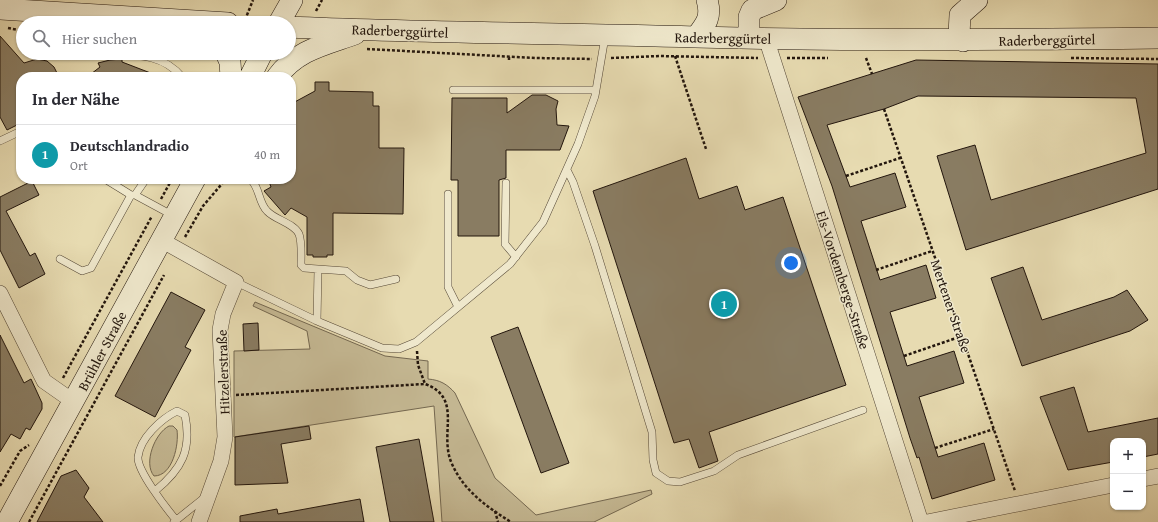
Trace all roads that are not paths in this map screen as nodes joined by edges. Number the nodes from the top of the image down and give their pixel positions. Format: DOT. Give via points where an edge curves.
graph roads {
  1 [pos="292,0"];
  2 [pos="707,0"];
  3 [pos="776,0"];
  4 [pos="977,0"];
  5 [pos="0,9"];
  6 [pos="66,16"];
  7 [pos="283,16"];
  8 [pos="296,28"];
  9 [pos="605,36"];
  10 [pos="696,37"];
  11 [pos="1158,38"];
  12 [pos="364,40"];
  13 [pos="964,41"];
  14 [pos="762,45"];
  15 [pos="296,57"];
  16 [pos="161,60"];
  17 [pos="229,60"];
  18 [pos="258,60"];
  19 [pos="292,60"];
  20 [pos="178,72"];
  21 [pos="231,72"];
  22 [pos="252,72"];
  23 [pos="281,72"];
  24 [pos="453,90"];
  25 [pos="596,90"];
  26 [pos="16,133"];
  27 [pos="0,141"];
  28 [pos="566,170"];
  29 [pos="506,183"];
  30 [pos="114,184"];
  31 [pos="142,184"];
  32 [pos="191,184"];
  33 [pos="254,184"];
  34 [pos="448,194"];
  35 [pos="133,195"];
  36 [pos="166,212"];
  37 [pos="170,245"];
  38 [pos="516,257"];
  39 [pos="60,259"];
  40 [pos="318,270"];
  41 [pos="396,279"];
  42 [pos="236,282"];
  43 [pos="0,293"];
  44 [pos="458,307"];
  45 [pos="317,321"];
  46 [pos="74,402"];
  47 [pos="863,410"];
  48 [pos="1158,476"];
  49 [pos="1146,478"];
  50 [pos="1110,485"];
  51 [pos="155,491"];
  52 [pos="211,493"];
  53 [pos="175,521"];
  54 [pos="8,522"];
  55 [pos="199,522"];
  56 [pos="921,522"];
  57 [pos="927,522"];
  1 -- 7 [label="main road"];
  2 -- 10 [label="main road" via="708,21"];
  3 -- 14 [label="main road" via="752,10 749,17"];
  4 -- 13 [label="main road" via="960,15 959,35"];
  5 -- 6 [label="main road"];
  8 -- 12 [label="main road, Raderberggürtel"];
  9 -- 10 [label="main road, Raderberggürtel"];
  9 -- 12 [label="main road, Raderberggürtel"];
  9 -- 25 [label="lane"];
  10 -- 14 [label="main road, Raderberggürtel"];
  11 -- 13 [label="main road, Raderberggürtel"];
  12 -- 15 [label="main road" via="307,50"];
  13 -- 14 [label="main road, Raderberggürtel"];
  14 -- 56 [label="street, Els-Vordemberge-Straße"];
  16 -- 20 [label="lane"];
  17 -- 21 [label="main road"];
  18 -- 22 [label="main road"];
  19 -- 23 [label="main road"];
  24 -- 25 [label="lane"];
  25 -- 28 [label="lane" via="578,144"];
  26 -- 27 [label="lane"];
  28 -- 38 [label="lane" via="543,222"];
  28 -- 47 [label="lane" via="573,182 595,246 652,432 653,460 660,477 668,482 680,482 714,471 738,455"];
  29 -- 38 [label="lane" via="505,244"];
  30 -- 35 [label="lane"];
  31 -- 35 [label="lane"];
  32 -- 36 [label="main road, Brühler Straße"];
  33 -- 40 [label="lane" via="265,209 297,230 300,236 301,265 308,270"];
  34 -- 44 [label="lane" via="448,287"];
  35 -- 36 [label="lane"];
  35 -- 39 [label="lane" via="91,268 82,271"];
  36 -- 37 [label="main road, Brühler Straße"];
  37 -- 42 [label="street"];
  37 -- 46 [label="main road, Brühler Straße"];
  38 -- 44 [label="lane"];
  40 -- 41 [label="lane" via="346,271 357,280 370,285"];
  40 -- 45 [label="lane"];
  42 -- 45 [label="lane"];
  42 -- 52 [label="street, Hitzelerstraße" via="223,314 220,330 225,437"];
  43 -- 46 [label="street" via="44,381"];
  44 -- 45 [label="lane" via="416,342 399,349 382,348"];
  46 -- 54 [label="main road, Brühler Straße"];
  48 -- 49 [label="street"];
  50 -- 57 [label="street"];
  51 -- 51 [label="lane" via="138,458 144,441 165,417 177,411 185,415 188,430 186,447 178,469"];
  51 -- 53 [label="lane"];
  52 -- 53 [label="lane"];
  52 -- 55 [label="street, Hitzelerstraße"];
}
